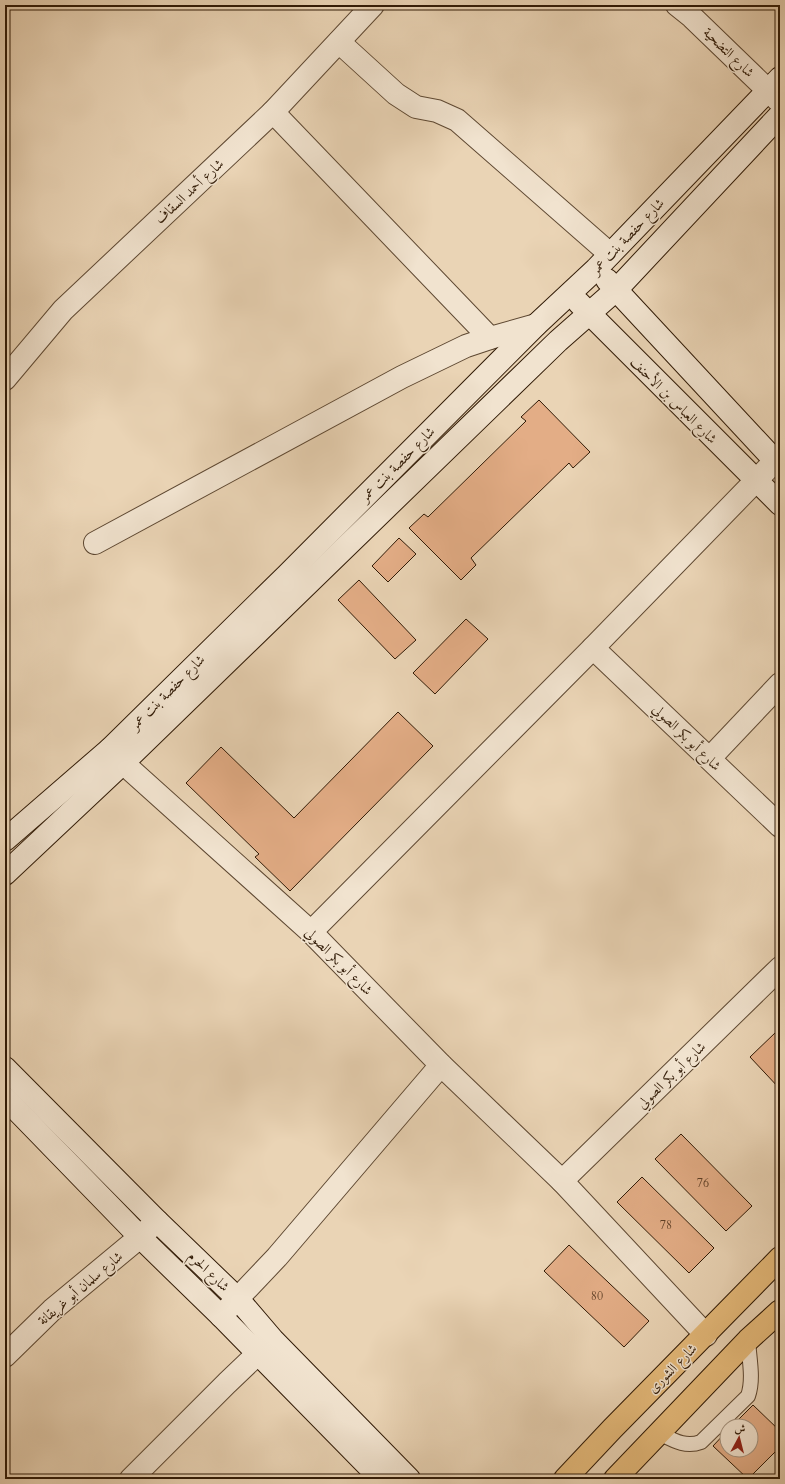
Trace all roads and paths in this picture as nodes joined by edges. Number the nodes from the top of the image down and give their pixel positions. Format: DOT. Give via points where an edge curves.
graph roads {
  1 [pos="373,5"];
  2 [pos="676,5"];
  3 [pos="340,42"];
  4 [pos="776,89"];
  5 [pos="273,112"];
  6 [pos="780,115"];
  7 [pos="603,261"];
  8 [pos="617,289"];
  9 [pos="570,294"];
  10 [pos="590,314"];
  11 [pos="536,325"];
  12 [pos="490,338"];
  13 [pos="5,379"];
  14 [pos="777,464"];
  15 [pos="756,481"];
  16 [pos="780,504"];
  17 [pos="95,543"];
  18 [pos="593,648"];
  19 [pos="780,684"];
  20 [pos="117,756"];
  21 [pos="710,758"];
  22 [pos="780,826"];
  23 [pos="5,840"];
  24 [pos="5,874"];
  25 [pos="311,932"];
  26 [pos="780,968"];
  27 [pos="441,1065"];
  28 [pos="5,1068"];
  29 [pos="14,1098"];
  30 [pos="562,1181"];
  31 [pos="157,1221"];
  32 [pos="140,1237"];
  33 [pos="780,1258"];
  34 [pos="238,1299"];
  35 [pos="221,1316"];
  36 [pos="777,1320"];
  37 [pos="706,1335"];
  38 [pos="748,1340"];
  39 [pos="266,1347"];
  40 [pos="5,1356"];
  41 [pos="659,1433"];
  42 [pos="131,1479"];
  43 [pos="381,1479"];
  44 [pos="409,1479"];
  45 [pos="565,1479"];
  46 [pos="615,1479"];
  1 -- 3 [label="street, شارع أحمد السقاف"];
  2 -- 4 [label="street, شارع التضحية"];
  3 -- 5 [label="street, شارع أحمد السقاف"];
  3 -- 7 [label="street" via="402,98 416,107 457,120"];
  4 -- 7 [label="street, شارع حفصة بنت عمر"];
  5 -- 12 [label="street"];
  5 -- 13 [label="street, شارع أحمد السقاف" via="63,310"];
  6 -- 8 [label="street, شارع حفصة بنت عمر"];
  7 -- 8 [label="street"];
  7 -- 9 [label="street, شارع حفصة بنت عمر"];
  8 -- 10 [label="street, شارع حفصة بنت عمر"];
  8 -- 14 [label="street"];
  9 -- 10 [label="street, شارع العباس بن الأحنف"];
  9 -- 11 [label="street, شارع حفصة بنت عمر"];
  10 -- 15 [label="street, شارع العباس بن الأحنف"];
  10 -- 20 [label="street, شارع حفصة بنت عمر" via="558,341"];
  11 -- 12 [label="street"];
  11 -- 20 [label="street, شارع حفصة بنت عمر" via="281,580"];
  12 -- 17 [label="street" via="466,346 402,377"];
  14 -- 15 [label="street"];
  15 -- 16 [label="street, شارع العباس بن الأحنف"];
  15 -- 18 [label="street"];
  18 -- 21 [label="street, شارع أبو بكر الصولي"];
  18 -- 25 [label="street"];
  19 -- 21 [label="street"];
  20 -- 23 [label="street, شارع حفصة بنت عمر"];
  20 -- 24 [label="street, شارع حفصة بنت عمر"];
  20 -- 25 [label="street, شارع أبو بكر الصولي"];
  21 -- 22 [label="street, شارع أبو بكر الصولي"];
  25 -- 27 [label="street, شارع أبو بكر الصولي"];
  26 -- 30 [label="street, شارع أبو بكر الصولي"];
  27 -- 30 [label="street, شارع أبو بكر الصولي"];
  27 -- 34 [label="street"];
  28 -- 29 [label="street, شارع الحرم"];
  29 -- 31 [label="street, شارع الحرم"];
  29 -- 32 [label="street, شارع الحرم"];
  30 -- 37 [label="street, شارع أبو بكر الصولي"];
  31 -- 32 [label="street, شارع سلمان أبو غريقانة"];
  31 -- 34 [label="street, شارع الحرم"];
  32 -- 35 [label="street, شارع الحرم"];
  32 -- 40 [label="street, شارع سلمان أبو غريقانة" via="52,1310"];
  33 -- 37 [label="main road, شارع الشورى"];
  34 -- 35 [label="street"];
  34 -- 39 [label="street, شارع الحرم"];
  35 -- 39 [label="street, شارع الحرم"];
  36 -- 38 [label="main road"];
  37 -- 45 [label="main road, شارع الشورى"];
  38 -- 41 [label="main road"];
  38 -- 41 [label="lane" via="751,1388 748,1396 701,1442 693,1445 684,1444"];
  39 -- 42 [label="street"];
  39 -- 43 [label="street, شارع الحرم"];
  39 -- 44 [label="street, شارع الحرم"];
  41 -- 46 [label="main road"];
}
